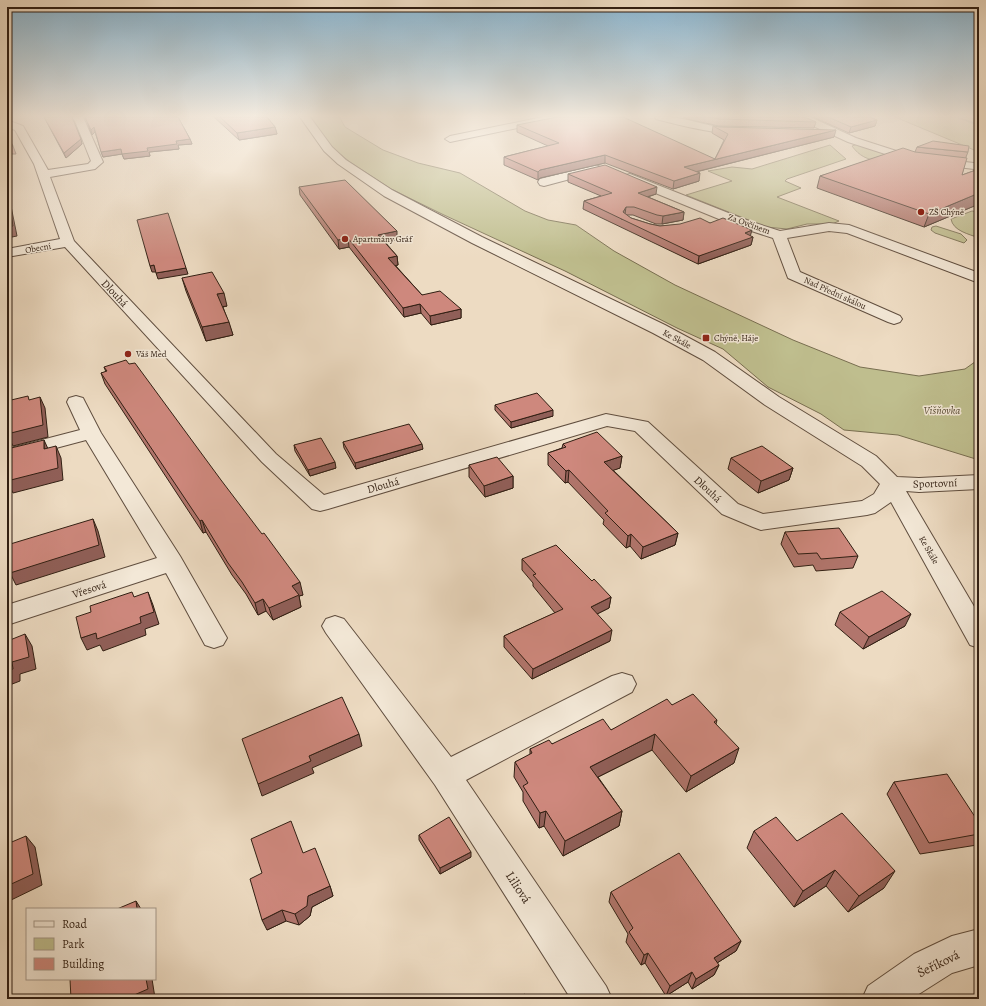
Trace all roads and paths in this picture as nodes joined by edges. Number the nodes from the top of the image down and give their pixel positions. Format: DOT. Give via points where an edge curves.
graph roads {
  1 [pos="39,164"];
  2 [pos="95,164"];
  3 [pos="345,164"];
  4 [pos="956,164"];
  5 [pos="974,166"];
  6 [pos="44,174"];
  7 [pos="544,182"];
  8 [pos="717,213"];
  9 [pos="696,220"];
  10 [pos="779,235"];
  11 [pos="68,242"];
  12 [pos="7,253"];
  13 [pos="979,278"];
  14 [pos="894,319"];
  15 [pos="76,402"];
  16 [pos="91,434"];
  17 [pos="7,455"];
  18 [pos="979,482"];
  19 [pos="891,483"];
  20 [pos="172,562"];
  21 [pos="7,616"];
  22 [pos="335,626"];
  23 [pos="214,638"];
  24 [pos="979,638"];
  25 [pos="622,684"];
  26 [pos="446,775"];
  27 [pos="979,947"];
  28 [pos="592,999"];
  29 [pos="881,999"];
  1 -- 6 [label="street, Dlouhá"];
  2 -- 6 [label="street" via="92,167"];
  3 -- 19 [label="street, Ke Skále" via="388,193 463,233 709,356 772,401 868,461"];
  4 -- 5 [label="street"];
  6 -- 11 [label="street, Dlouhá"];
  7 -- 8 [label="street, Za Ovčínem" via="605,167"];
  8 -- 9 [label="street"];
  8 -- 10 [label="street, Za Ovčínem"];
  10 -- 13 [label="street, Za Ovčínem" via="829,227 849,230"];
  10 -- 14 [label="street, Nad Přední skálou" via="793,275"];
  11 -- 12 [label="street, Obecní"];
  11 -- 19 [label="street, Dlouhá" via="260,449 320,504 606,420 641,426 730,509 761,522 867,508 882,499"];
  15 -- 16 [label="street"];
  16 -- 17 [label="street"];
  16 -- 20 [label="street"];
  18 -- 19 [label="street, Sportovní" via="919,485"];
  19 -- 24 [label="street, Ke Skále"];
  20 -- 21 [label="street, Vřesová"];
  20 -- 23 [label="street"];
  22 -- 26 [label="street, Liliová"];
  25 -- 26 [label="street"];
  26 -- 28 [label="street, Liliová"];
  27 -- 29 [label="street, Šeříková" via="969,948 922,969"];
}
